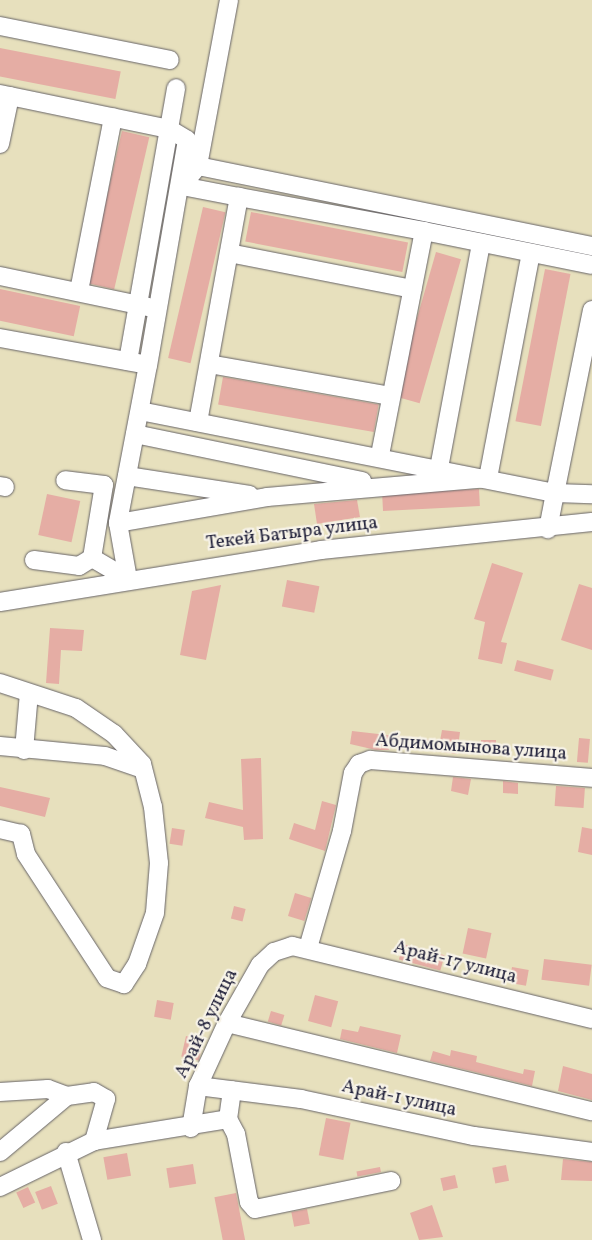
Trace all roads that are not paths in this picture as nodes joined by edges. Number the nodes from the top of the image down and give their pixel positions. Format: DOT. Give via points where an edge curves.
graph roads {
  1 [pos="229,0"];
  2 [pos="0,26"];
  3 [pos="170,60"];
  4 [pos="176,88"];
  5 [pos="5,95"];
  6 [pos="113,117"];
  7 [pos="169,129"];
  8 [pos="0,144"];
  9 [pos="198,166"];
  10 [pos="182,186"];
  11 [pos="239,197"];
  12 [pos="424,231"];
  13 [pos="480,243"];
  14 [pos="592,246"];
  15 [pos="228,253"];
  16 [pos="531,253"];
  17 [pos="592,265"];
  18 [pos="0,276"];
  19 [pos="412,289"];
  20 [pos="79,291"];
  21 [pos="139,302"];
  22 [pos="592,310"];
  23 [pos="158,311"];
  24 [pos="0,338"];
  25 [pos="128,361"];
  26 [pos="209,364"];
  27 [pos="148,365"];
  28 [pos="391,396"];
  29 [pos="140,411"];
  30 [pos="198,422"];
  31 [pos="135,434"];
  32 [pos="380,455"];
  33 [pos="439,468"];
  34 [pos="127,476"];
  35 [pos="488,478"];
  36 [pos="65,480"];
  37 [pos="376,484"];
  38 [pos="555,493"];
  39 [pos="592,494"];
  40 [pos="268,498"];
  41 [pos="592,522"];
  42 [pos="118,523"];
  43 [pos="548,529"];
  44 [pos="92,558"];
  45 [pos="34,560"];
  46 [pos="128,579"];
  47 [pos="0,602"];
  48 [pos="0,683"];
  49 [pos="29,693"];
  50 [pos="0,746"];
  51 [pos="24,750"];
  52 [pos="143,770"];
  53 [pos="592,778"];
  54 [pos="0,829"];
  55 [pos="308,948"];
  56 [pos="592,1018"];
  57 [pos="227,1023"];
  58 [pos="198,1086"];
  59 [pos="232,1090"];
  60 [pos="0,1092"];
  61 [pos="67,1096"];
  62 [pos="592,1111"];
  63 [pos="228,1119"];
  64 [pos="191,1128"];
  65 [pos="94,1140"];
  66 [pos="0,1152"];
  67 [pos="66,1152"];
  68 [pos="592,1152"];
  69 [pos="391,1181"];
  70 [pos="0,1187"];
  71 [pos="92,1240"];
  1 -- 9 [label="street"];
  2 -- 3 [label="street"];
  4 -- 7 [label="street"];
  5 -- 6 [label="street"];
  5 -- 8 [label="street"];
  6 -- 7 [label="street"];
  6 -- 20 [label="street"];
  7 -- 10 [label="street" via="187,140"];
  7 -- 21 [label="street"];
  9 -- 10 [label="street"];
  9 -- 14 [label="street"];
  10 -- 11 [label="street"];
  10 -- 23 [label="street"];
  11 -- 12 [label="street"];
  11 -- 15 [label="street"];
  12 -- 13 [label="street"];
  12 -- 19 [label="street"];
  13 -- 16 [label="street"];
  13 -- 33 [label="street"];
  15 -- 19 [label="street"];
  15 -- 26 [label="street"];
  16 -- 17 [label="street"];
  16 -- 35 [label="street"];
  18 -- 20 [label="street"];
  19 -- 28 [label="street"];
  20 -- 21 [label="street"];
  21 -- 23 [label="street"];
  21 -- 25 [label="street"];
  22 -- 38 [label="street"];
  23 -- 27 [label="street"];
  24 -- 25 [label="street"];
  25 -- 27 [label="street"];
  26 -- 28 [label="street"];
  26 -- 30 [label="street"];
  27 -- 29 [label="street"];
  28 -- 32 [label="street"];
  29 -- 30 [label="street"];
  29 -- 31 [label="street"];
  30 -- 32 [label="street"];
  31 -- 34 [label="street"];
  31 -- 37 [label="street"];
  32 -- 33 [label="street"];
  33 -- 35 [label="street"];
  34 -- 40 [label="street"];
  34 -- 42 [label="street"];
  35 -- 37 [label="street"];
  35 -- 38 [label="street"];
  36 -- 44 [label="street" via="104,486"];
  37 -- 40 [label="street"];
  38 -- 39 [label="street"];
  38 -- 43 [label="street"];
  40 -- 42 [label="street"];
  41 -- 43 [label="street, Текей Батыра улица"];
  42 -- 46 [label="street"];
  43 -- 46 [label="street, Текей Батыра улица" via="321,550"];
  44 -- 45 [label="street" via="79,566"];
  44 -- 46 [label="street"];
  46 -- 47 [label="street, Текей Батыра улица"];
  48 -- 49 [label="street"];
  49 -- 51 [label="street"];
  49 -- 52 [label="street" via="76,708 107,728"];
  50 -- 51 [label="street"];
  51 -- 52 [label="street" via="105,756"];
  52 -- 54 [label="street" via="153,807 159,863 155,913 137,964 124,984 107,978 26,854 21,834"];
  53 -- 55 [label="street, Абдимомынова улица" via="370,760 352,772 342,830"];
  55 -- 56 [label="street, Арай-17 улица"];
  55 -- 57 [label="street, Арай-8 улица" via="292,946 274,952 260,965"];
  57 -- 58 [label="street, Арай-8 улица"];
  57 -- 62 [label="street, Арай-1 улица"];
  58 -- 59 [label="street, Арай-1 улица"];
  58 -- 64 [label="street, Арай-8 улица"];
  59 -- 63 [label="street"];
  59 -- 68 [label="street, Арай-1 улица" via="301,1099 474,1136"];
  60 -- 61 [label="street" via="48,1089"];
  61 -- 65 [label="street" via="94,1092 106,1099"];
  61 -- 66 [label="street"];
  63 -- 64 [label="street"];
  63 -- 69 [label="street" via="236,1134 249,1202 255,1209"];
  64 -- 65 [label="street"];
  65 -- 67 [label="street"];
  67 -- 70 [label="street"];
  67 -- 71 [label="street"];
}
